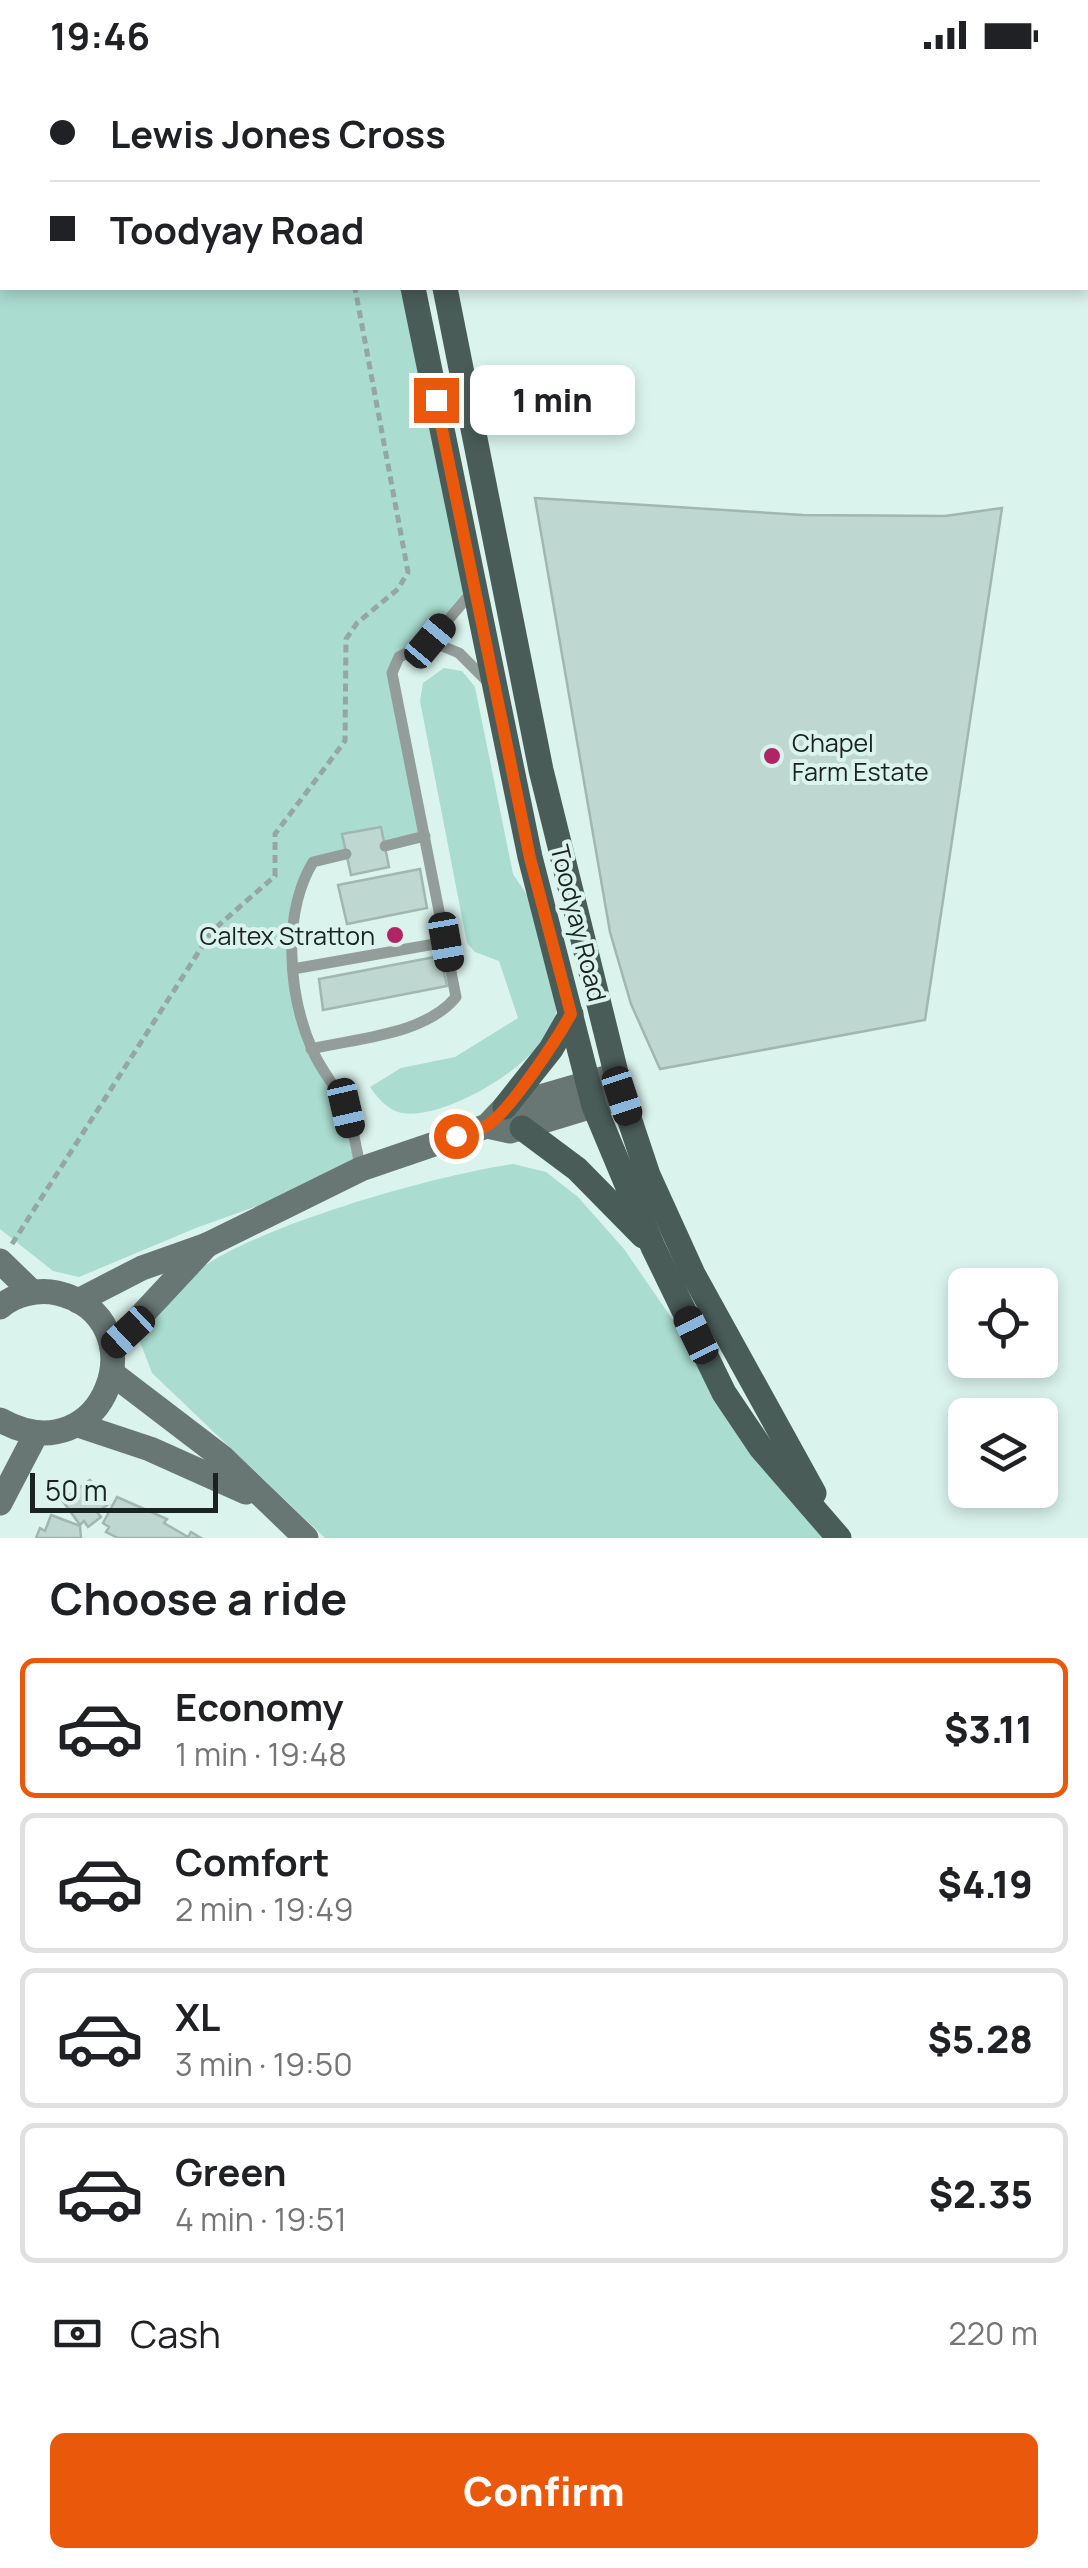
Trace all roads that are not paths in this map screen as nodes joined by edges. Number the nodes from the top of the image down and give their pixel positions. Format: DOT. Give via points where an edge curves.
graph roads {
  1 [pos="413,290"];
  2 [pos="446,290"];
  3 [pos="475,588"];
  4 [pos="430,641"];
  5 [pos="497,696"];
  6 [pos="424,836"];
  7 [pos="385,846"];
  8 [pos="346,854"];
  9 [pos="446,942"];
  10 [pos="293,969"];
  11 [pos="571,1014"];
  12 [pos="312,1049"];
  13 [pos="619,1086"];
  14 [pos="591,1094"];
  15 [pos="496,1117"];
  16 [pos="522,1128"];
  17 [pos="360,1169"];
  18 [pos="207,1245"];
  19 [pos="653,1247"];
  20 [pos="0,1262"];
  21 [pos="32,1292"];
  22 [pos="78,1301"];
  23 [pos="0,1307"];
  24 [pos="112,1346"];
  25 [pos="113,1374"];
  26 [pos="0,1420"];
  27 [pos="78,1424"];
  28 [pos="36,1434"];
  29 [pos="264,1501"];
  30 [pos="0,1503"];
  31 [pos="832,1529"];
  32 [pos="306,1538"];
  1 -- 3 [label="main road, Toodyay Road"];
  2 -- 13 [label="main road, Toodyay Road" via="540,770"];
  3 -- 4 [label="lane"];
  3 -- 5 [label="main road, Toodyay Road"];
  4 -- 5 [label="lane" via="479,669"];
  4 -- 6 [label="lane" via="399,657 392,673"];
  5 -- 11 [label="main road, Toodyay Road"];
  6 -- 7 [label="lane"];
  6 -- 9 [label="lane"];
  8 -- 10 [label="lane" via="313,862 301,882"];
  9 -- 10 [label="lane"];
  9 -- 12 [label="lane" via="456,997 446,1009 418,1024"];
  10 -- 12 [label="lane"];
  11 -- 14 [label="main road, Toodyay Road"];
  11 -- 15 [label="main road"];
  12 -- 17 [label="lane" via="346,1108"];
  13 -- 14 [label="main road"];
  13 -- 31 [label="main road, Toodyay Road" via="648,1175 693,1274"];
  14 -- 15 [label="main road"];
  14 -- 16 [label="main road"];
  14 -- 19 [label="main road, Toodyay Road"];
  15 -- 16 [label="main road" via="510,1131"];
  15 -- 17 [label="main road"];
  16 -- 19 [label="main road" via="577,1169"];
  17 -- 18 [label="main road"];
  18 -- 22 [label="main road"];
  18 -- 24 [label="main road"];
  19 -- 31 [label="main road, Toodyay Road" via="724,1394"];
  20 -- 21 [label="main road"];
  21 -- 22 [label="main road"];
  21 -- 23 [label="main road"];
  22 -- 24 [label="main road" via="94,1313"];
  24 -- 25 [label="main road"];
  25 -- 27 [label="main road" via="94,1412"];
  25 -- 29 [label="main road" via="223,1458"];
  26 -- 28 [label="main road"];
  27 -- 28 [label="main road"];
  27 -- 29 [label="main road"];
  28 -- 30 [label="main road"];
  29 -- 32 [label="main road"];
}
